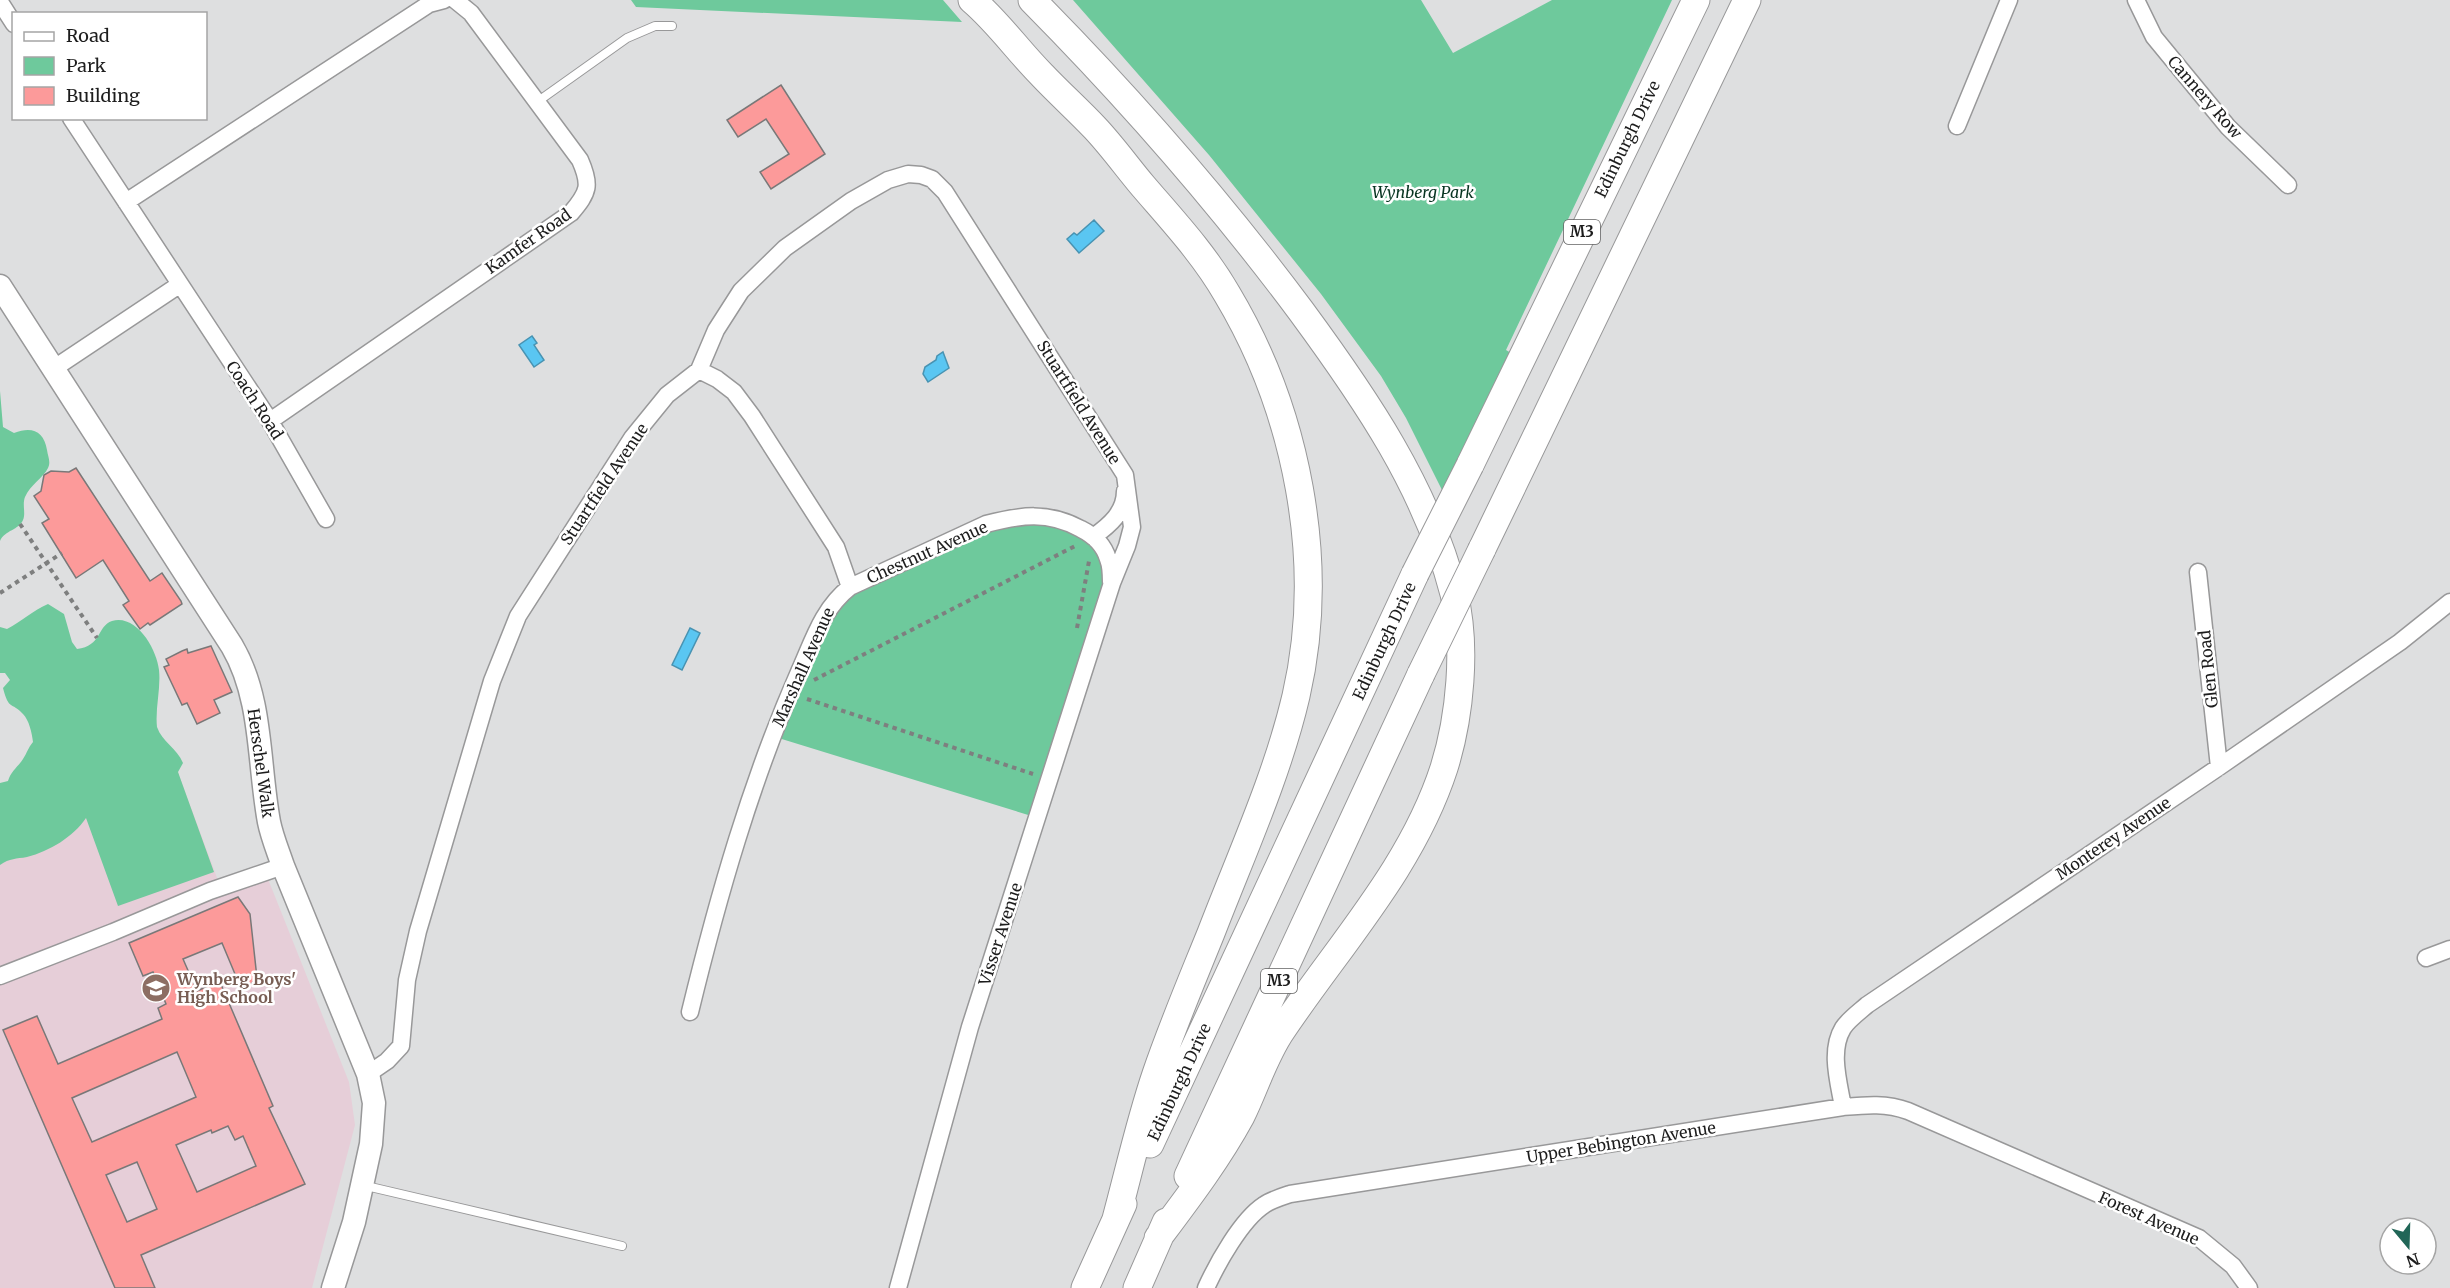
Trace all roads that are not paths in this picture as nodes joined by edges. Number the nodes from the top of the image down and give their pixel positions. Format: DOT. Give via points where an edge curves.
graph roads {
  1 [pos="455,0"];
  2 [pos="1032,0"];
  3 [pos="1696,0"];
  4 [pos="1747,0"];
  5 [pos="2010,0"];
  6 [pos="2136,0"];
  7 [pos="431,1"];
  8 [pos="0,2"];
  9 [pos="978,3"];
  10 [pos="12,21"];
  11 [pos="672,26"];
  12 [pos="537,102"];
  13 [pos="72,120"];
  14 [pos="1957,126"];
  15 [pos="2288,185"];
  16 [pos="126,202"];
  17 [pos="178,285"];
  18 [pos="0,286"];
  19 [pos="53,369"];
  20 [pos="699,370"];
  21 [pos="270,421"];
  22 [pos="1125,475"];
  23 [pos="326,519"];
  24 [pos="1093,537"];
  25 [pos="2198,572"];
  26 [pos="1112,583"];
  27 [pos="850,587"];
  28 [pos="2450,602"];
  29 [pos="2219,767"];
  30 [pos="283,866"];
  31 [pos="2450,949"];
  32 [pos="2426,958"];
  33 [pos="0,976"];
  34 [pos="690,1012"];
  35 [pos="368,1074"];
  36 [pos="1842,1107"];
  37 [pos="2067,1182"];
  38 [pos="362,1185"];
  39 [pos="1116,1219"];
  40 [pos="1158,1238"];
  41 [pos="622,1246"];
  42 [pos="333,1288"];
  43 [pos="898,1288"];
  44 [pos="1085,1288"];
  45 [pos="1137,1288"];
  46 [pos="1206,1288"];
  47 [pos="2248,1288"];
  1 -- 12 [label="street, Kamfer Road" via="471,13"];
  2 -- 40 [label="highway" via="1174,153 1268,267 1352,382 1386,434 1411,483 1437,540 1455,598 1460,682 1454,728 1429,808 1395,869 1279,1034 1242,1114 1208,1172"];
  3 -- 39 [label="highway, Edinburgh Drive / M3, bridge" via="1415,574"];
  4 -- 40 [label="highway, M3, bridge" via="1421,674"];
  5 -- 14 [label="street"];
  6 -- 15 [label="street, Cannery Row" via="2154,37 2228,128"];
  7 -- 16 [label="street"];
  8 -- 10 [label="street"];
  9 -- 39 [label="highway" via="1097,130 1189,239 1227,293 1269,381 1300,487 1308,595 1297,693 1238,865 1156,1075"];
  11 -- 12 [label="lane" via="655,26 627,38"];
  12 -- 21 [label="street, Kamfer Road" via="580,160 588,189 583,200 571,213"];
  13 -- 16 [label="street, Coach Road"];
  16 -- 17 [label="street, Coach Road"];
  17 -- 19 [label="street"];
  17 -- 21 [label="street, Coach Road"];
  18 -- 19 [label="main road, Herschel Walk"];
  19 -- 30 [label="main road, Herschel Walk" via="240,658 253,698 269,823"];
  20 -- 22 [label="street, Stuartfield Avenue" via="716,330 741,291 785,248 888,180 921,175 932,179 945,192"];
  20 -- 27 [label="street" via="734,392 752,416 836,547"];
  20 -- 35 [label="street, Stuartfield Avenue" via="668,395 632,438 518,616 484,703 418,931 407,980 401,1046"];
  21 -- 23 [label="street, Coach Road"];
  22 -- 24 [label="street" via="1125,501 1116,518"];
  22 -- 26 [label="street, Stuartfield Avenue" via="1132,527"];
  24 -- 26 [label="street, Chestnut Avenue" via="1109,561"];
  24 -- 27 [label="street, Chestnut Avenue" via="1056,518 1010,518 986,524"];
  25 -- 29 [label="street, Glen Road"];
  26 -- 43 [label="street, Visser Avenue" via="970,1027"];
  27 -- 34 [label="street, Marshall Avenue" via="826,611 769,742"];
  28 -- 29 [label="street, Monterey Avenue" via="2400,642"];
  29 -- 36 [label="street, Monterey Avenue" via="1867,1005 1844,1027 1838,1039 1836,1067"];
  30 -- 33 [label="street" via="210,891"];
  30 -- 35 [label="main road, Herschel Walk"];
  31 -- 32 [label="street"];
  35 -- 38 [label="main road, Herschel Walk" via="374,1103"];
  36 -- 37 [label="street, Upper Bebington Avenue" via="1892,1105"];
  36 -- 46 [label="street, Upper Bebington Avenue" via="1290,1194 1255,1212 1220,1258"];
  37 -- 47 [label="street, Forest Avenue" via="2199,1238 2233,1266"];
  38 -- 41 [label="lane"];
  38 -- 42 [label="main road, Herschel Walk"];
  39 -- 44 [label="highway, Edinburgh Drive / M3"];
  40 -- 45 [label="highway, M3"];
}
